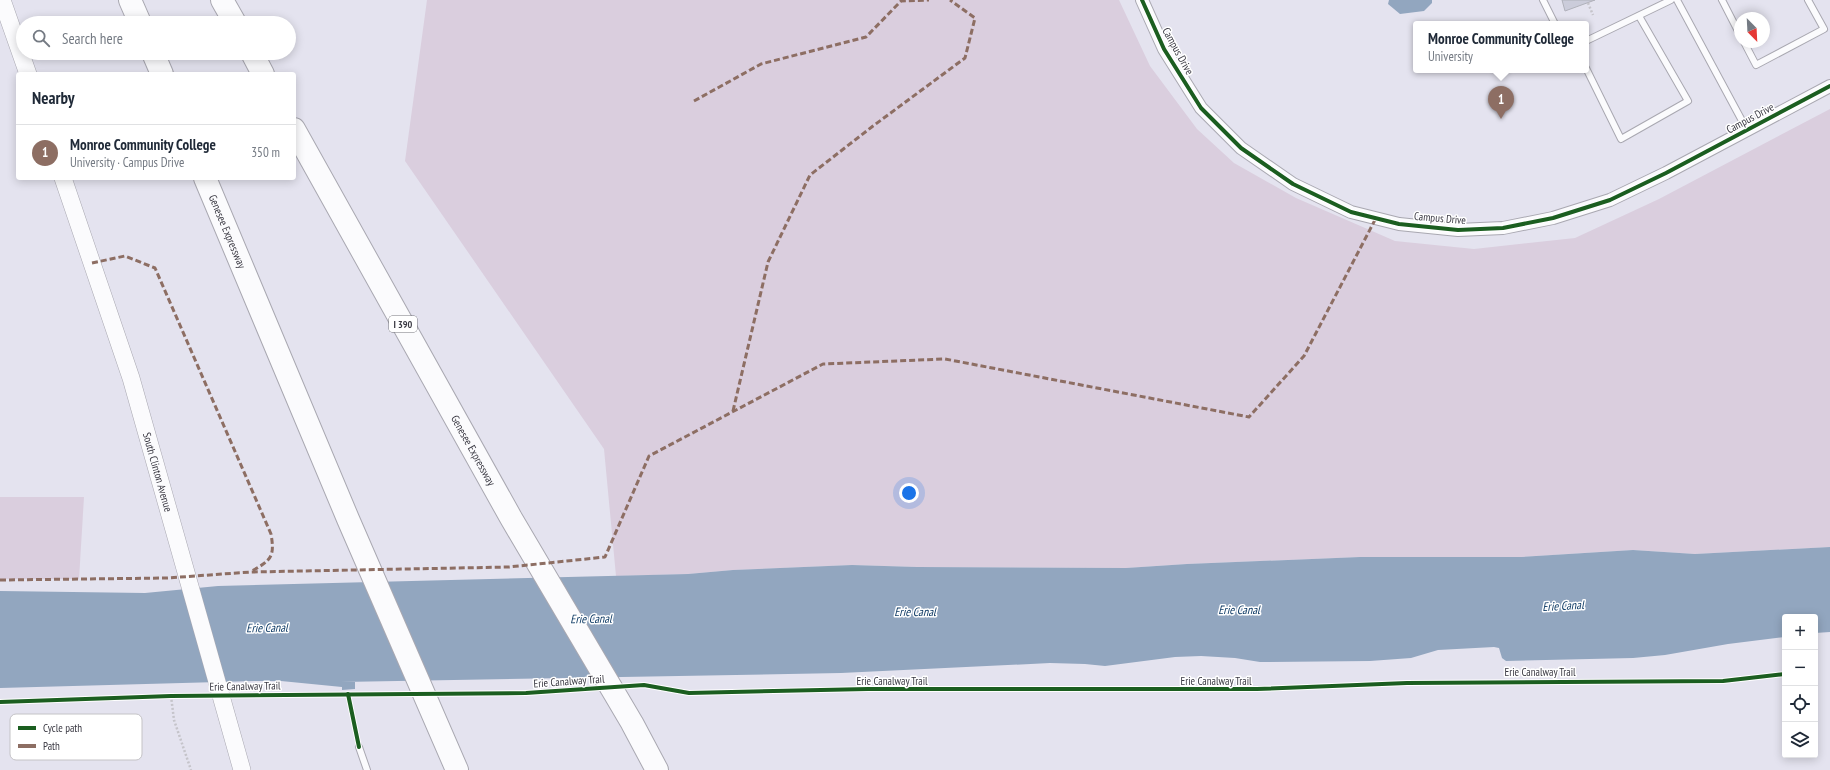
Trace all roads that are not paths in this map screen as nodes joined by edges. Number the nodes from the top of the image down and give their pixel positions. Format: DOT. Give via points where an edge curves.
graph roads {
  1 [pos="2,0"];
  2 [pos="130,0"];
  3 [pos="222,0"];
  4 [pos="1142,0"];
  5 [pos="1543,0"];
  6 [pos="1654,0"];
  7 [pos="1671,0"];
  8 [pos="1677,0"];
  9 [pos="1722,0"];
  10 [pos="1808,0"];
  11 [pos="1656,7"];
  12 [pos="137,16"];
  13 [pos="231,16"];
  14 [pos="1639,16"];
  15 [pos="1554,21"];
  16 [pos="1734,23"];
  17 [pos="16,40"];
  18 [pos="1589,41"];
  19 [pos="1747,48"];
  20 [pos="23,60"];
  21 [pos="156,60"];
  22 [pos="256,60"];
  23 [pos="27,72"];
  24 [pos="161,72"];
  25 [pos="262,72"];
  26 [pos="1588,73"];
  27 [pos="1830,86"];
  28 [pos="1747,130"];
  29 [pos="296,133"];
  30 [pos="64,180"];
  31 [pos="206,180"];
  32 [pos="359,747"];
  33 [pos="242,770"];
  34 [pos="368,770"];
  35 [pos="457,770"];
  36 [pos="657,770"];
  1 -- 17 [label="street"];
  2 -- 12 [label="highway"];
  3 -- 13 [label="highway"];
  4 -- 28 [label="street, Campus Drive" via="1164,49 1201,108 1241,148 1293,184 1351,212 1399,224 1458,230 1503,228 1553,218 1610,200"];
  5 -- 15 [label="lane"];
  6 -- 11 [label="lane"];
  7 -- 11 [label="lane"];
  8 -- 28 [label="lane"];
  9 -- 16 [label="lane"];
  10 -- 19 [label="lane" via="1824,29 1756,65"];
  11 -- 14 [label="lane"];
  14 -- 18 [label="lane"];
  14 -- 26 [label="lane" via="1688,101 1621,139"];
  20 -- 23 [label="street"];
  21 -- 24 [label="highway"];
  22 -- 25 [label="highway"];
  27 -- 28 [label="street, Campus Drive"];
  29 -- 36 [label="highway, Genesee Expressway / I 390" via="511,518"];
  30 -- 33 [label="street, South Clinton Avenue" via="131,378"];
  31 -- 35 [label="highway, Genesee Expressway"];
  32 -- 34 [label="lane"];
}
